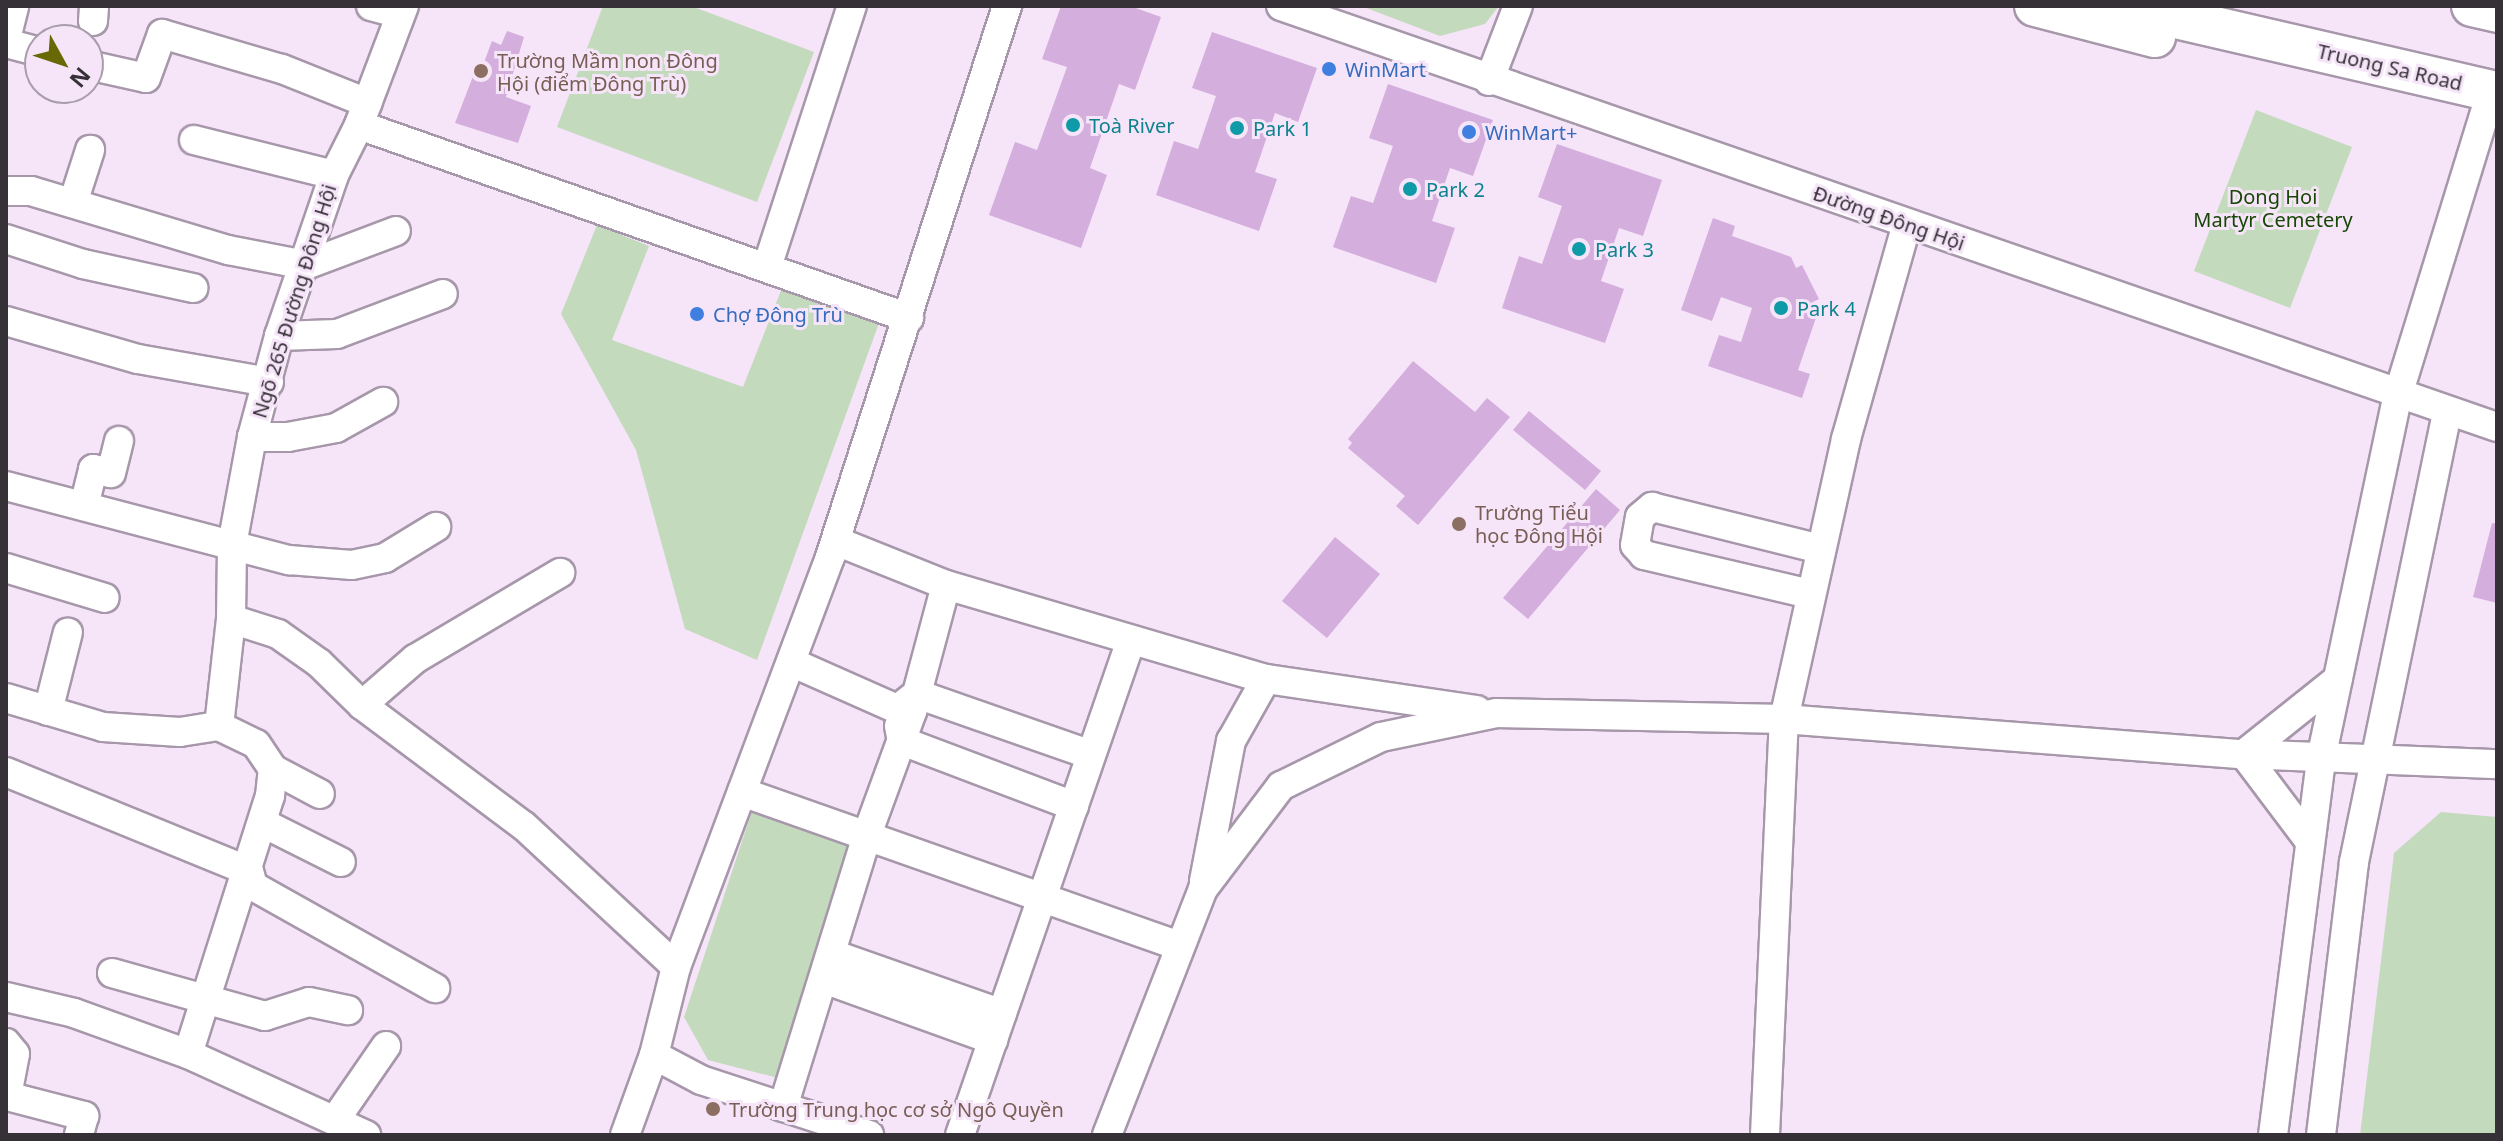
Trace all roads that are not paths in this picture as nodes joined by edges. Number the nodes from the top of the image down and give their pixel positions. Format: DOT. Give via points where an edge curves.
graph roads {
  1 [pos="14,6"];
  2 [pos="371,6"];
  3 [pos="852,6"];
  4 [pos="1007,6"];
  5 [pos="1281,6"];
  6 [pos="1518,6"];
  7 [pos="2035,6"];
  8 [pos="2124,6"];
  9 [pos="2472,6"];
  10 [pos="402,10"];
  11 [pos="2497,12"];
  12 [pos="6,41"];
  13 [pos="2284,43"];
  14 [pos="104,69"];
  15 [pos="1489,81"];
  16 [pos="2495,86"];
  17 [pos="363,114"];
  18 [pos="194,140"];
  19 [pos="90,150"];
  20 [pos="334,175"];
  21 [pos="6,191"];
  22 [pos="73,203"];
  23 [pos="1907,224"];
  24 [pos="396,231"];
  25 [pos="6,239"];
  26 [pos="306,265"];
  27 [pos="767,267"];
  28 [pos="193,288"];
  29 [pos="443,294"];
  30 [pos="909,318"];
  31 [pos="6,321"];
  32 [pos="279,336"];
  33 [pos="269,382"];
  34 [pos="2398,395"];
  35 [pos="383,402"];
  36 [pos="2447,411"];
  37 [pos="2492,424"];
  38 [pos="252,437"];
  39 [pos="119,441"];
  40 [pos="6,486"];
  41 [pos="84,506"];
  42 [pos="436,527"];
  43 [pos="836,541"];
  44 [pos="232,545"];
  45 [pos="1821,549"];
  46 [pos="6,568"];
  47 [pos="560,573"];
  48 [pos="946,585"];
  49 [pos="1810,594"];
  50 [pos="105,598"];
  51 [pos="231,619"];
  52 [pos="68,632"];
  53 [pos="1131,640"];
  54 [pos="791,662"];
  55 [pos="1266,679"];
  56 [pos="2338,679"];
  57 [pos="6,698"];
  58 [pos="907,702"];
  59 [pos="362,705"];
  60 [pos="48,711"];
  61 [pos="1497,713"];
  62 [pos="1784,719"];
  63 [pos="219,726"];
  64 [pos="902,741"];
  65 [pos="2244,754"];
  66 [pos="1091,755"];
  67 [pos="2375,758"];
  68 [pos="2321,759"];
  69 [pos="2497,764"];
  70 [pos="273,769"];
  71 [pos="6,772"];
  72 [pos="742,792"];
  73 [pos="320,794"];
  74 [pos="1074,806"];
  75 [pos="263,823"];
  76 [pos="868,832"];
  77 [pos="2308,839"];
  78 [pos="341,862"];
  79 [pos="249,871"];
  80 [pos="1203,889"];
  81 [pos="1042,898"];
  82 [pos="1179,946"];
  83 [pos="676,967"];
  84 [pos="828,967"];
  85 [pos="112,973"];
  86 [pos="435,988"];
  87 [pos="204,997"];
  88 [pos="7,1006"];
  89 [pos="348,1010"];
  90 [pos="998,1027"];
  91 [pos="6,1043"];
  92 [pos="386,1046"];
  93 [pos="188,1054"];
  94 [pos="654,1055"];
  95 [pos="783,1107"];
  96 [pos="331,1125"];
  97 [pos="79,1135"];
  98 [pos="366,1135"];
  99 [pos="625,1135"];
  100 [pos="869,1135"];
  101 [pos="960,1135"];
  102 [pos="1107,1135"];
  103 [pos="1765,1135"];
  104 [pos="2273,1135"];
  105 [pos="2321,1135"];
  1 -- 12 [label="street"];
  2 -- 10 [label="street"];
  3 -- 27 [label="street"];
  4 -- 30 [label="street"];
  5 -- 15 [label="street, Đường Đông Hội"];
  6 -- 15 [label="street"];
  7 -- 13 [label="highway, Truong Sa Road" via="2182,44"];
  8 -- 13 [label="highway, Truong Sa Road"];
  9 -- 11 [label="highway"];
  10 -- 17 [label="street, Ngõ 265 Đường Đông Hội"];
  13 -- 16 [label="highway, Truong Sa Road"];
  14 -- 17 [label="street" via="146,78 162,34 282,69"];
  15 -- 23 [label="street, Đường Đông Hội"];
  16 -- 34 [label="street"];
  17 -- 20 [label="street, Ngõ 265 Đường Đông Hội"];
  17 -- 27 [label="street"];
  18 -- 20 [label="street"];
  19 -- 22 [label="street"];
  20 -- 26 [label="street, Ngõ 265 Đường Đông Hội"];
  21 -- 22 [label="street" via="31,191"];
  22 -- 26 [label="street" via="228,250"];
  23 -- 34 [label="street, Đường Đông Hội"];
  23 -- 45 [label="street"];
  24 -- 26 [label="street"];
  25 -- 28 [label="street" via="83,264"];
  26 -- 32 [label="street, Ngõ 265 Đường Đông Hội"];
  27 -- 30 [label="street"];
  29 -- 32 [label="street" via="337,334"];
  30 -- 43 [label="street"];
  31 -- 33 [label="street" via="138,359"];
  32 -- 33 [label="street, Ngõ 265 Đường Đông Hội"];
  33 -- 38 [label="street, Ngõ 265 Đường Đông Hội"];
  34 -- 36 [label="street, Đường Đông Hội"];
  34 -- 56 [label="street"];
  35 -- 38 [label="street" via="336,428"];
  36 -- 37 [label="street, Đường Đông Hội"];
  36 -- 67 [label="street"];
  38 -- 44 [label="street, Ngõ 265 Đường Đông Hội"];
  39 -- 41 [label="street" via="111,473 93,469"];
  40 -- 41 [label="street"];
  41 -- 44 [label="street"];
  42 -- 44 [label="street" via="385,558 352,565 289,560"];
  43 -- 48 [label="street"];
  43 -- 54 [label="street"];
  44 -- 51 [label="street, Ngõ 265 Đường Đông Hội"];
  45 -- 49 [label="street"];
  45 -- 49 [label="street" via="1652,507 1640,517 1635,545 1644,555"];
  46 -- 50 [label="street"];
  47 -- 59 [label="street" via="415,659"];
  48 -- 53 [label="street"];
  48 -- 58 [label="street"];
  49 -- 62 [label="street"];
  51 -- 59 [label="street" via="278,634 319,663"];
  51 -- 63 [label="street, Ngõ 265 Đường Đông Hội"];
  52 -- 60 [label="street"];
  53 -- 55 [label="street"];
  53 -- 66 [label="street"];
  54 -- 58 [label="street"];
  54 -- 72 [label="street"];
  55 -- 61 [label="street"];
  55 -- 80 [label="street" via="1231,741"];
  56 -- 65 [label="street"];
  56 -- 68 [label="street"];
  57 -- 60 [label="street"];
  58 -- 64 [label="street"];
  58 -- 66 [label="street"];
  59 -- 83 [label="street" via="524,826"];
  60 -- 63 [label="street" via="103,727 180,732"];
  61 -- 62 [label="street"];
  61 -- 80 [label="street" via="1381,737 1281,786"];
  62 -- 65 [label="street"];
  62 -- 103 [label="street"];
  63 -- 70 [label="street" via="256,744"];
  64 -- 74 [label="street"];
  64 -- 76 [label="street"];
  65 -- 68 [label="street"];
  65 -- 77 [label="street"];
  66 -- 74 [label="street"];
  67 -- 68 [label="street"];
  67 -- 69 [label="street"];
  67 -- 105 [label="street" via="2354,862"];
  68 -- 77 [label="street"];
  70 -- 73 [label="street"];
  70 -- 75 [label="street"];
  71 -- 79 [label="street"];
  72 -- 76 [label="street"];
  72 -- 83 [label="street"];
  74 -- 81 [label="street"];
  75 -- 78 [label="street"];
  75 -- 79 [label="street"];
  76 -- 81 [label="street"];
  76 -- 84 [label="street"];
  77 -- 104 [label="street"];
  79 -- 86 [label="street" via="253,886"];
  79 -- 87 [label="street"];
  80 -- 82 [label="street"];
  81 -- 82 [label="street"];
  81 -- 90 [label="street"];
  82 -- 102 [label="street"];
  83 -- 94 [label="street"];
  84 -- 90 [label="street"];
  84 -- 95 [label="street"];
  85 -- 87 [label="street"];
  87 -- 89 [label="street" via="267,1016 309,1002"];
  87 -- 93 [label="street"];
  88 -- 93 [label="street" via="74,1013"];
  90 -- 101 [label="street"];
  91 -- 97 [label="street" via="15,1054 7,1096 84,1116"];
  92 -- 96 [label="street"];
  93 -- 96 [label="street"];
  94 -- 95 [label="street" via="701,1080"];
  94 -- 99 [label="street"];
  95 -- 100 [label="street"];
  96 -- 98 [label="street"];
}
